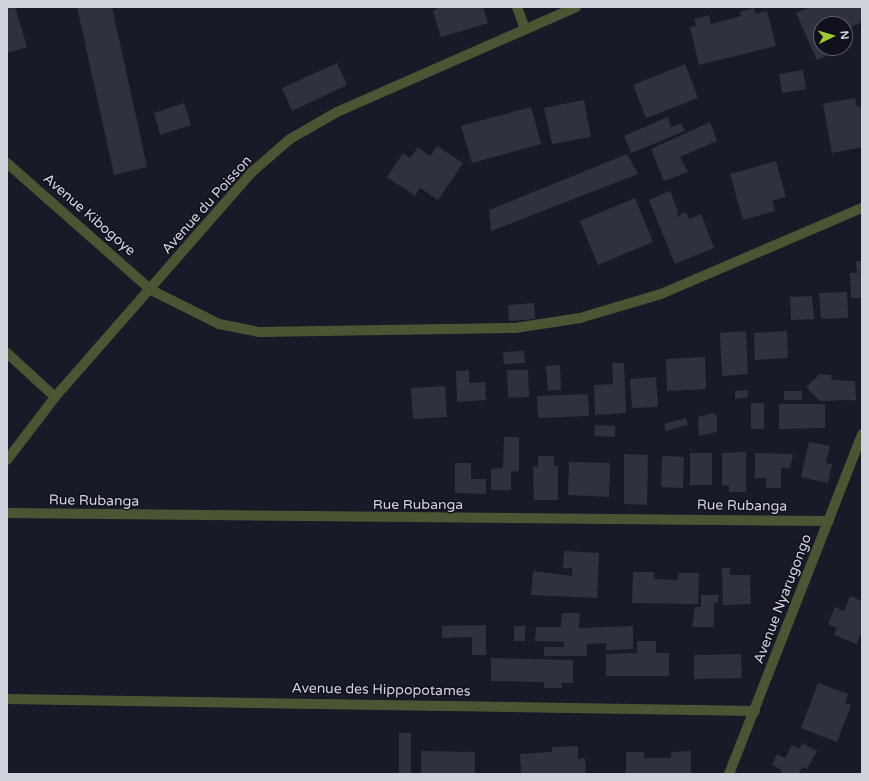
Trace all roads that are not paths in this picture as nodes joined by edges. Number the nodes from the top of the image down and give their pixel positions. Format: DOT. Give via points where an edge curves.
graph roads {
  1 [pos="517,7"];
  2 [pos="576,7"];
  3 [pos="525,29"];
  4 [pos="7,163"];
  5 [pos="862,208"];
  6 [pos="151,290"];
  7 [pos="7,353"];
  8 [pos="55,397"];
  9 [pos="862,434"];
  10 [pos="7,460"];
  11 [pos="7,513"];
  12 [pos="829,521"];
  13 [pos="7,699"];
  14 [pos="755,711"];
  15 [pos="729,774"];
  1 -- 3 [label="street"];
  2 -- 3 [label="street, Avenue du Poisson"];
  3 -- 6 [label="street, Avenue du Poisson" via="337,112 290,139 252,172"];
  4 -- 6 [label="street, Avenue Kibogoye"];
  5 -- 6 [label="street, Avenue Kibogoye" via="660,294 580,318 515,328 259,332 219,324"];
  6 -- 8 [label="street, Avenue du Poisson"];
  7 -- 8 [label="street"];
  8 -- 10 [label="street, Avenue du Poisson"];
  9 -- 12 [label="street, Avenue Nyarugongo"];
  11 -- 12 [label="street, Rue Rubanga"];
  12 -- 14 [label="street, Avenue Nyarugongo"];
  13 -- 14 [label="street, Avenue des Hippopotames"];
  14 -- 15 [label="street, Avenue Nyarugongo"];
}
